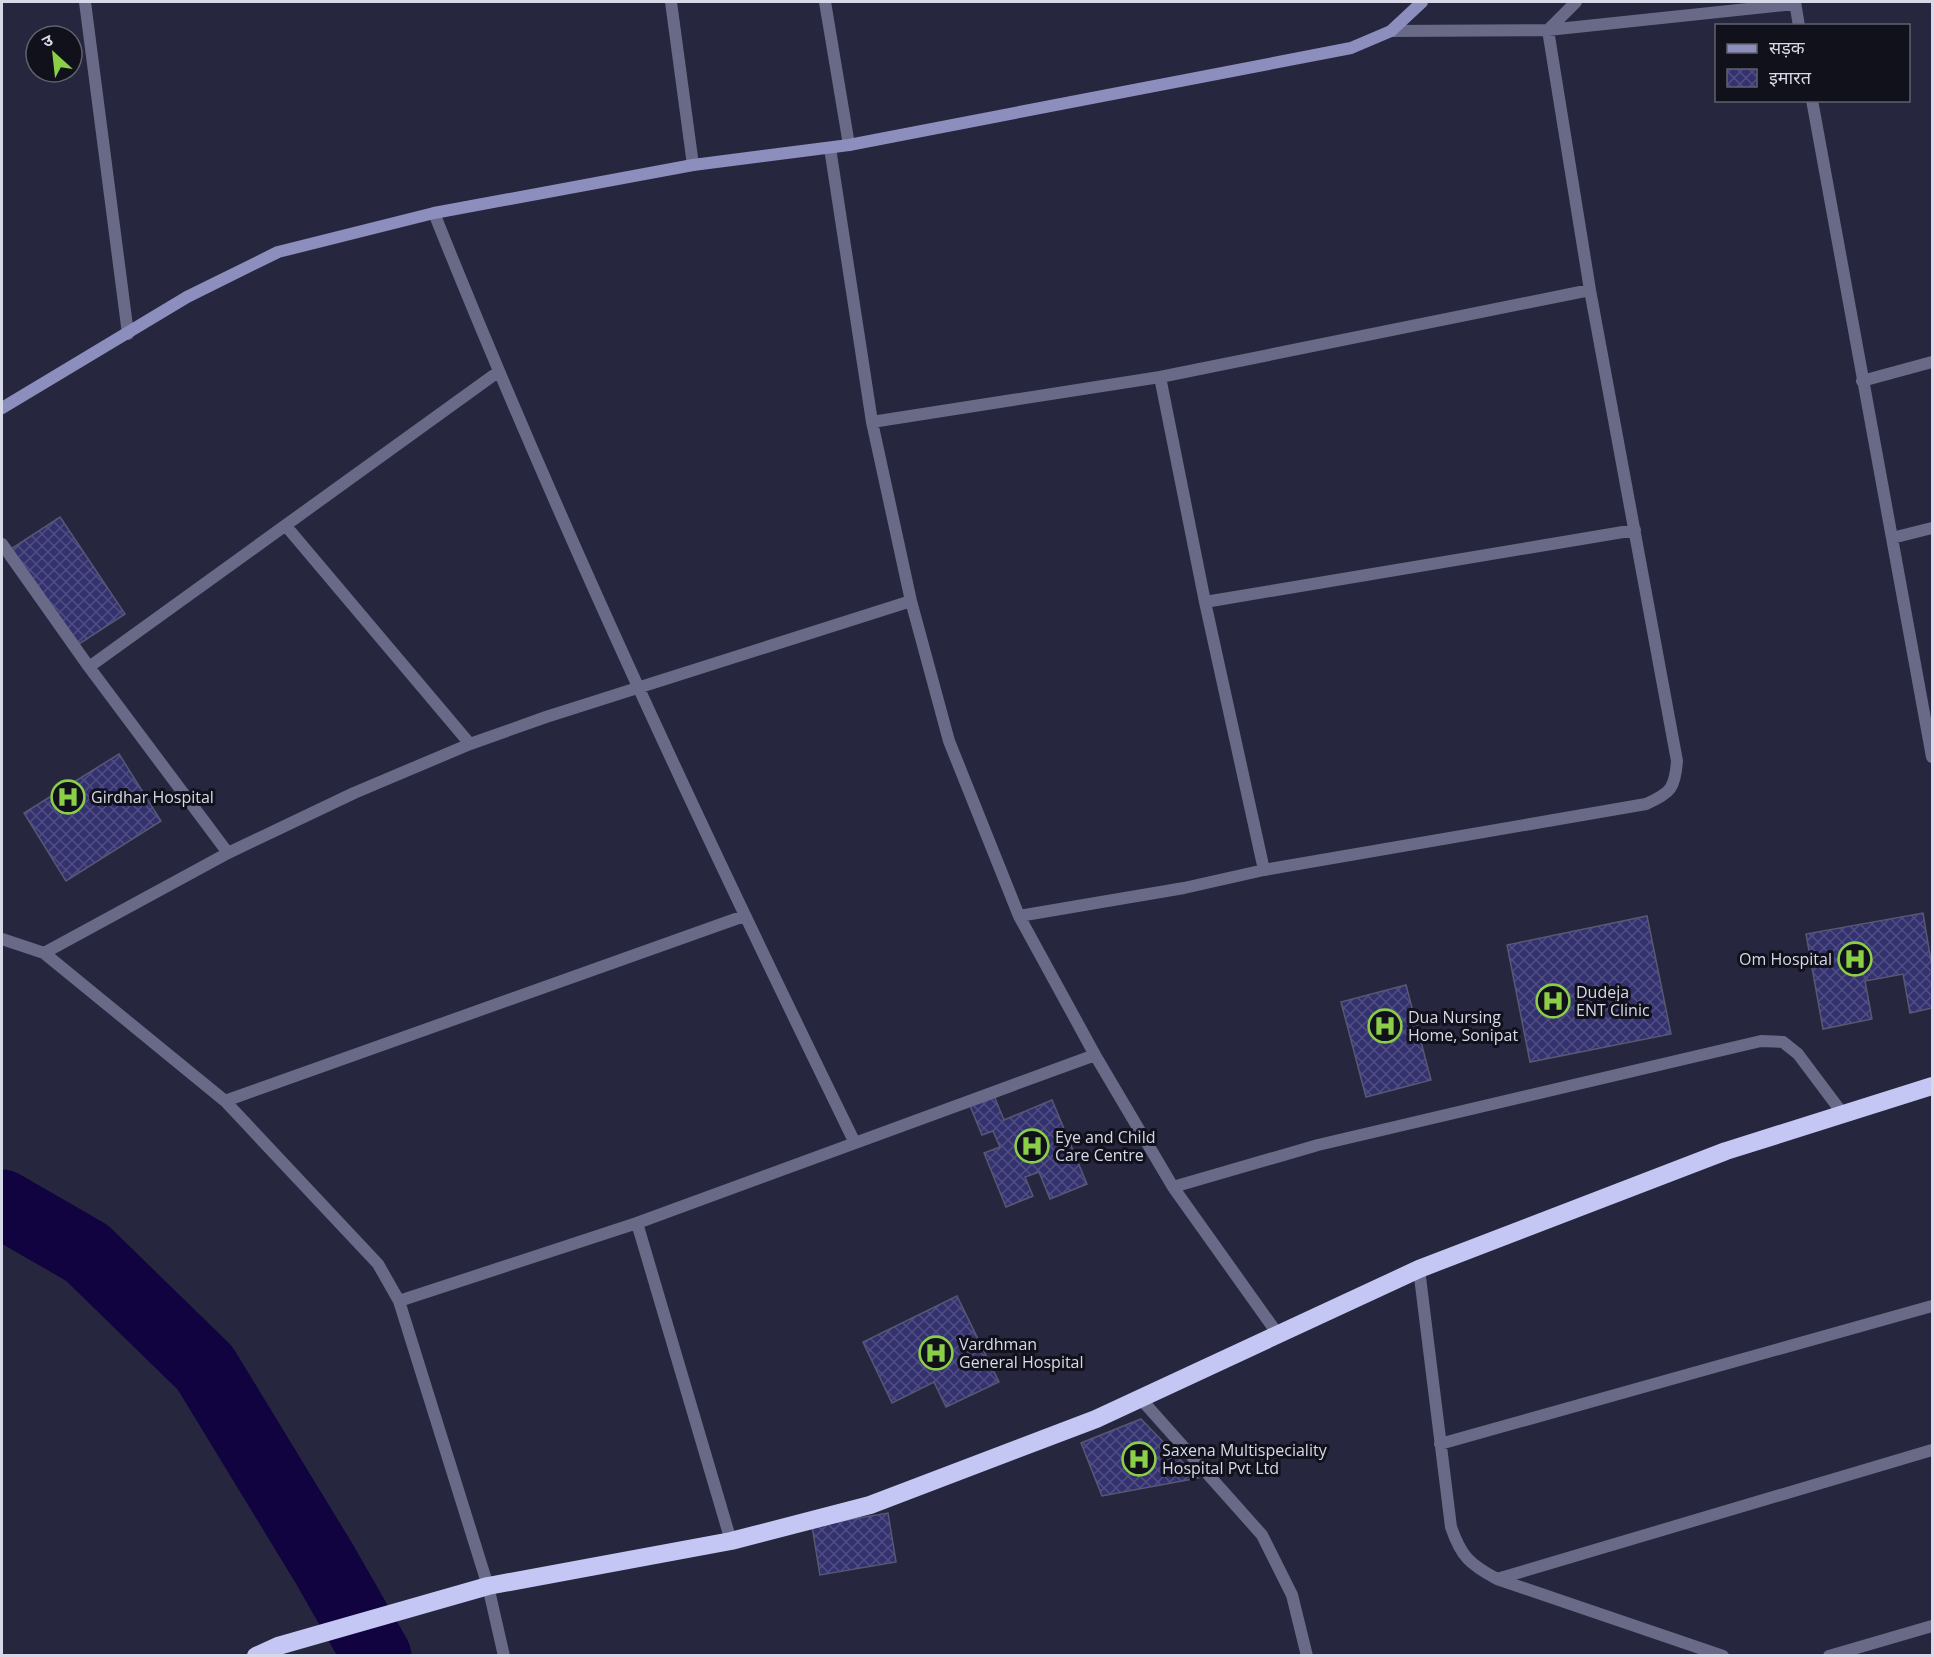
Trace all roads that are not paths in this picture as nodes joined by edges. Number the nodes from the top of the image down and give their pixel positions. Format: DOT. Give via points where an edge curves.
graph roads {
  1 [pos="85,2"];
  2 [pos="671,2"];
  3 [pos="825,2"];
  4 [pos="1422,2"];
  5 [pos="1576,2"];
  6 [pos="1795,3"];
  7 [pos="1799,24"];
  8 [pos="1548,30"];
  9 [pos="1391,31"];
  10 [pos="1812,102"];
  11 [pos="849,145"];
  12 [pos="830,148"];
  13 [pos="693,165"];
  14 [pos="434,213"];
  15 [pos="1590,290"];
  16 [pos="128,334"];
  17 [pos="1932,362"];
  18 [pos="498,372"];
  19 [pos="1161,377"];
  20 [pos="1862,381"];
  21 [pos="2,408"];
  22 [pos="872,422"];
  23 [pos="286,526"];
  24 [pos="1932,528"];
  25 [pos="1635,530"];
  26 [pos="1892,538"];
  27 [pos="2,544"];
  28 [pos="911,601"];
  29 [pos="1205,602"];
  30 [pos="89,667"];
  31 [pos="639,689"];
  32 [pos="1928,695"];
  33 [pos="470,744"];
  34 [pos="1932,757"];
  35 [pos="228,853"];
  36 [pos="1264,870"];
  37 [pos="744,916"];
  38 [pos="1019,916"];
  39 [pos="2,939"];
  40 [pos="44,952"];
  41 [pos="1095,1055"];
  42 [pos="1932,1086"];
  43 [pos="225,1101"];
  44 [pos="1843,1114"];
  45 [pos="854,1142"];
  46 [pos="1173,1187"];
  47 [pos="637,1223"];
  48 [pos="1419,1269"];
  49 [pos="399,1301"];
  50 [pos="1932,1306"];
  51 [pos="1277,1333"];
  52 [pos="1140,1398"];
  53 [pos="1440,1444"];
  54 [pos="1932,1450"];
  55 [pos="731,1541"];
  56 [pos="1497,1579"];
  57 [pos="488,1586"];
  58 [pos="1932,1626"];
  59 [pos="256,1656"];
  60 [pos="504,1656"];
  61 [pos="1307,1656"];
  62 [pos="1723,1656"];
  63 [pos="1829,1656"];
  1 -- 16 [label="street"];
  2 -- 13 [label="street"];
  3 -- 11 [label="street"];
  4 -- 9 [label="main road"];
  5 -- 8 [label="street"];
  6 -- 7 [label="street"];
  6 -- 8 [label="street"];
  8 -- 9 [label="street"];
  8 -- 15 [label="street"];
  9 -- 11 [label="main road" via="1351,48"];
  10 -- 20 [label="street"];
  11 -- 12 [label="main road"];
  12 -- 13 [label="main road"];
  12 -- 22 [label="street"];
  13 -- 14 [label="main road"];
  14 -- 16 [label="main road" via="278,252 187,297"];
  14 -- 18 [label="street"];
  15 -- 19 [label="street"];
  15 -- 25 [label="street"];
  16 -- 21 [label="main road"];
  17 -- 20 [label="street"];
  18 -- 23 [label="street"];
  18 -- 31 [label="street"];
  19 -- 22 [label="street"];
  19 -- 29 [label="street"];
  20 -- 26 [label="street"];
  22 -- 28 [label="street"];
  23 -- 30 [label="street"];
  23 -- 33 [label="street"];
  24 -- 26 [label="street"];
  25 -- 29 [label="street"];
  25 -- 36 [label="street" via="1677,761 1675,781 1665,796 1646,804"];
  26 -- 32 [label="street"];
  27 -- 30 [label="street"];
  28 -- 31 [label="street"];
  28 -- 38 [label="street" via="950,741"];
  29 -- 36 [label="street"];
  30 -- 35 [label="street"];
  31 -- 33 [label="street"];
  31 -- 37 [label="street"];
  32 -- 34 [label="street"];
  33 -- 35 [label="street"];
  35 -- 40 [label="street"];
  36 -- 38 [label="street"];
  37 -- 43 [label="street"];
  37 -- 45 [label="street"];
  38 -- 41 [label="street"];
  39 -- 40 [label="street"];
  40 -- 43 [label="street"];
  41 -- 45 [label="street"];
  41 -- 46 [label="street"];
  42 -- 44 [label="highway"];
  43 -- 49 [label="street" via="378,1264"];
  44 -- 46 [label="street" via="1798,1054 1783,1042 1761,1041 1318,1146"];
  44 -- 48 [label="highway" via="1726,1151"];
  45 -- 47 [label="street"];
  46 -- 51 [label="street"];
  47 -- 49 [label="street"];
  47 -- 55 [label="street"];
  48 -- 51 [label="highway"];
  48 -- 53 [label="street"];
  49 -- 57 [label="street"];
  50 -- 53 [label="street"];
  51 -- 52 [label="highway"];
  52 -- 55 [label="highway" via="1096,1419 870,1505"];
  52 -- 61 [label="street" via="1262,1535 1292,1594"];
  53 -- 56 [label="street" via="1451,1527 1459,1550 1474,1567"];
  54 -- 56 [label="street"];
  55 -- 57 [label="highway"];
  56 -- 62 [label="street"];
  57 -- 59 [label="highway" via="278,1646"];
  57 -- 60 [label="street"];
  58 -- 63 [label="street"];
}
